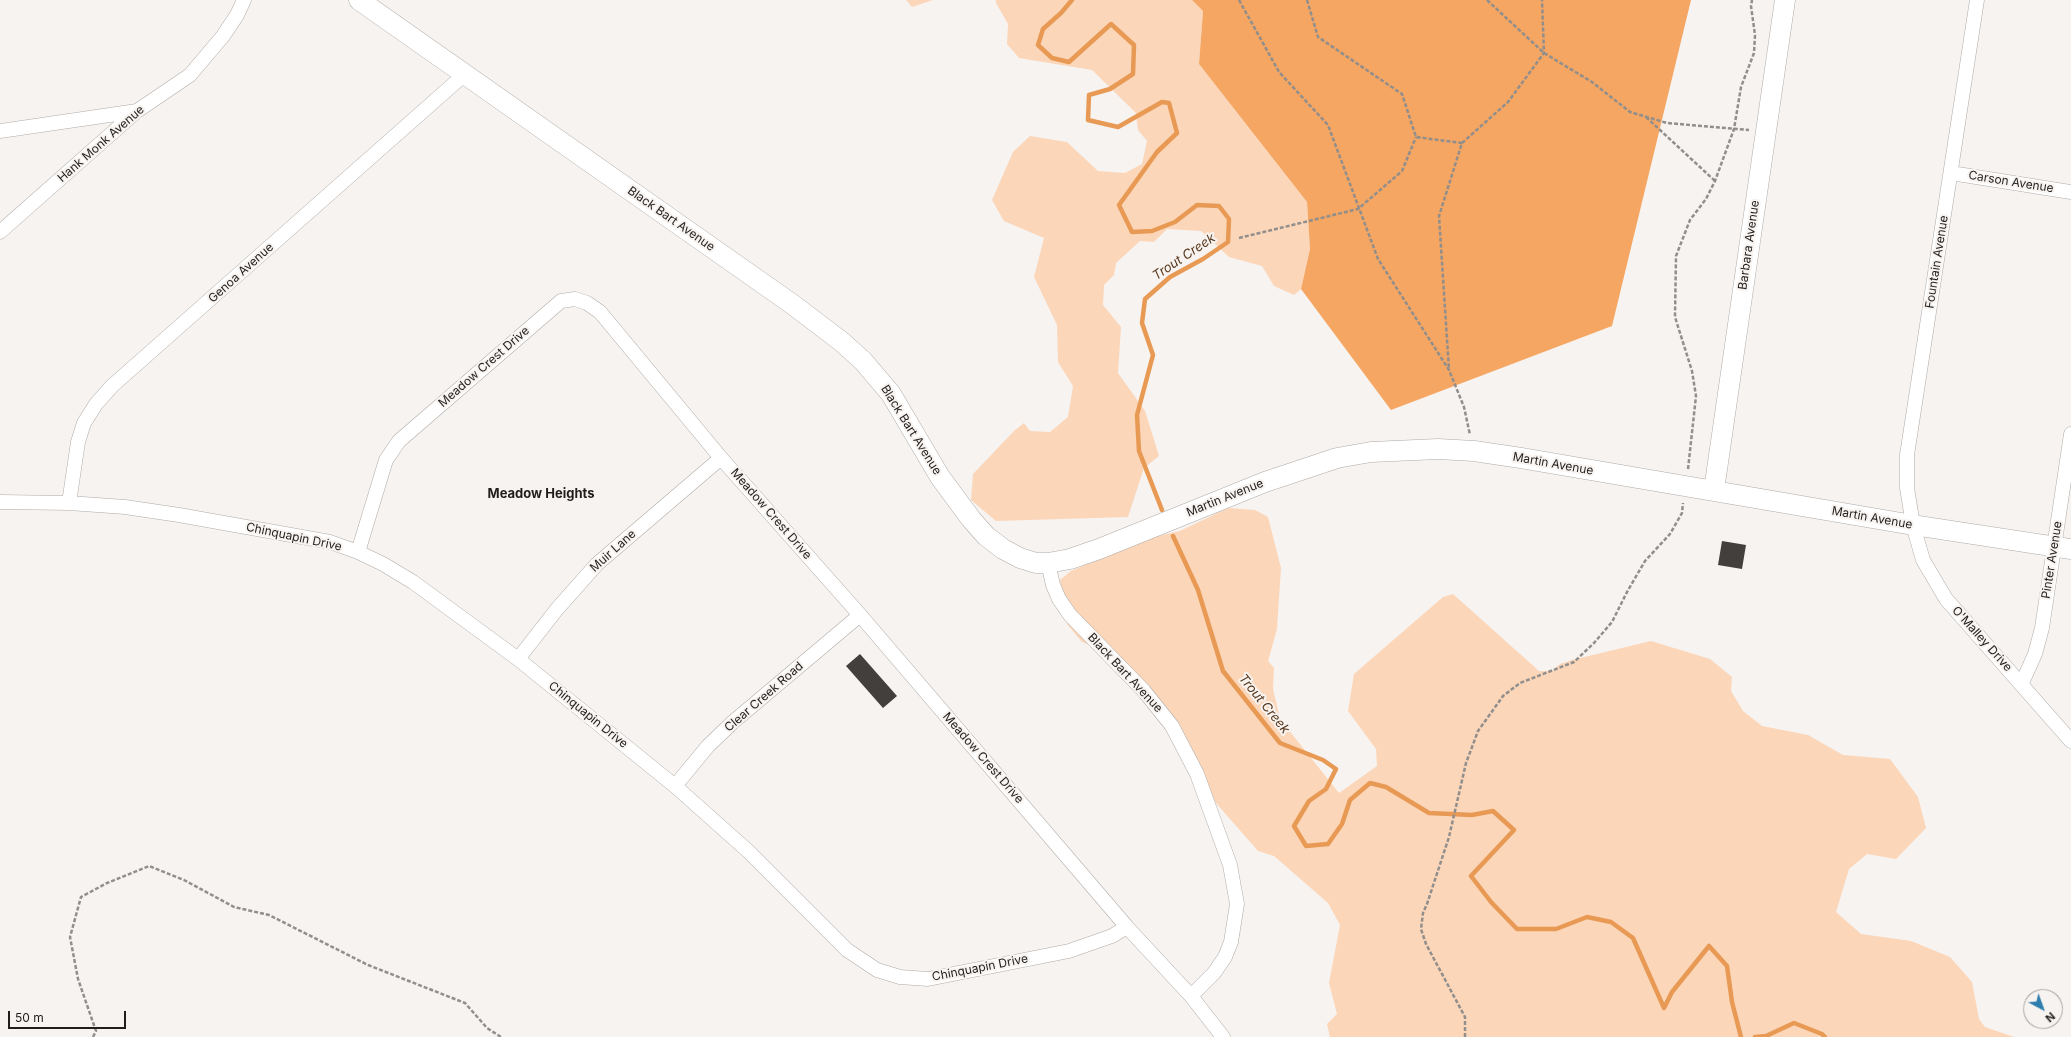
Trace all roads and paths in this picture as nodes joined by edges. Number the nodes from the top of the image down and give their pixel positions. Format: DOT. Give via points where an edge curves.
graph roads {
  1 [pos="244,0"];
  2 [pos="359,0"];
  3 [pos="1239,0"];
  4 [pos="1307,0"];
  5 [pos="1487,0"];
  6 [pos="1542,0"];
  7 [pos="1752,0"];
  8 [pos="1785,0"];
  9 [pos="1977,0"];
  10 [pos="1544,53"];
  11 [pos="465,74"];
  12 [pos="137,111"];
  13 [pos="1646,117"];
  14 [pos="1734,128"];
  15 [pos="0,130"];
  16 [pos="1765,131"];
  17 [pos="1416,137"];
  18 [pos="1462,143"];
  19 [pos="1951,173"];
  20 [pos="1715,181"];
  21 [pos="2071,192"];
  22 [pos="1358,208"];
  23 [pos="0,232"];
  24 [pos="1239,238"];
  25 [pos="1449,370"];
  26 [pos="2071,434"];
  27 [pos="1474,451"];
  28 [pos="721,458"];
  29 [pos="1684,486"];
  30 [pos="1714,490"];
  31 [pos="0,502"];
  32 [pos="69,503"];
  33 [pos="1913,525"];
  34 [pos="2063,547"];
  35 [pos="358,552"];
  36 [pos="1048,563"];
  37 [pos="860,615"];
  38 [pos="518,659"];
  39 [pos="2022,683"];
  40 [pos="2071,740"];
  41 [pos="675,786"];
  42 [pos="1127,927"];
  43 [pos="1191,996"];
  44 [pos="93,1037"];
  45 [pos="501,1037"];
  46 [pos="1223,1037"];
  47 [pos="1465,1037"];
  1 -- 12 [label="street, Hank Monk Avenue" via="223,36 190,75"];
  2 -- 11 [label="street, Black Bart Avenue"];
  3 -- 22 [label="path" via="1279,72 1328,125"];
  4 -- 17 [label="path" via="1318,37 1402,94"];
  5 -- 10 [label="path"];
  6 -- 10 [label="path"];
  7 -- 14 [label="path" via="1754,53 1742,87"];
  8 -- 16 [label="street, Barbara Avenue"];
  9 -- 19 [label="street, Fountain Avenue"];
  10 -- 13 [label="path" via="1592,82 1630,112"];
  10 -- 18 [label="path" via="1508,102"];
  11 -- 32 [label="street, Genoa Avenue" via="112,386 84,423 78,442"];
  11 -- 36 [label="street, Black Bart Avenue" via="792,304 842,342 863,361 891,394 956,500 986,536 1020,558 1036,563"];
  12 -- 15 [label="street"];
  12 -- 23 [label="street, Hank Monk Avenue"];
  13 -- 14 [label="path" via="1668,123"];
  13 -- 20 [label="path"];
  14 -- 16 [label="path"];
  14 -- 20 [label="path"];
  16 -- 30 [label="street, Barbara Avenue"];
  17 -- 18 [label="path"];
  17 -- 22 [label="path" via="1402,171"];
  18 -- 25 [label="path" via="1439,216"];
  19 -- 21 [label="street, Carson Avenue"];
  19 -- 33 [label="street, Fountain Avenue" via="1908,454 1907,488"];
  20 -- 29 [label="path" via="1706,199 1690,220 1676,256 1675,317 1692,371 1696,396"];
  22 -- 24 [label="path"];
  22 -- 25 [label="path" via="1378,260"];
  25 -- 27 [label="path" via="1464,407"];
  26 -- 34 [label="street, Pinter Avenue"];
  27 -- 29 [label="street, Martin Avenue"];
  27 -- 36 [label="street, Martin Avenue" via="1405,449 1337,458 1272,479 1098,549"];
  28 -- 35 [label="street, Meadow Crest Drive" via="600,312 575,299 561,301 399,441 386,460"];
  28 -- 37 [label="street, Meadow Crest Drive"];
  28 -- 38 [label="street, Muir Lane" via="597,564 566,598"];
  29 -- 30 [label="street, Martin Avenue"];
  29 -- 47 [label="path" via="1682,513 1670,534 1645,561 1612,622 1574,662 1520,683 1503,696 1478,731 1466,763 1449,838 1422,913 1421,929 1426,944 1465,1017"];
  30 -- 33 [label="street, Martin Avenue"];
  31 -- 32 [label="street, Chinquapin Drive"];
  32 -- 35 [label="street, Chinquapin Drive" via="125,507 186,516 330,542"];
  33 -- 34 [label="street, Martin Avenue"];
  33 -- 39 [label="street, O'Malley Drive" via="1923,560 1946,599"];
  34 -- 39 [label="street, Pinter Avenue" via="2035,654"];
  35 -- 38 [label="street, Chinquapin Drive" via="413,582"];
  36 -- 43 [label="street, Black Bart Avenue" via="1052,585 1070,615 1144,691 1172,726 1197,774 1230,865 1237,904 1231,942 1214,973"];
  37 -- 41 [label="street, Clear Creek Road" via="733,722 708,746"];
  37 -- 42 [label="street, Meadow Crest Drive"];
  38 -- 41 [label="street, Chinquapin Drive"];
  39 -- 40 [label="street, O'Malley Drive"];
  41 -- 42 [label="street, Chinquapin Drive" via="748,851 847,950 877,970 900,977 928,979 1069,950 1112,936"];
  42 -- 43 [label="street, Meadow Crest Drive"];
  43 -- 46 [label="street, Meadow Crest Drive"];
  44 -- 45 [label="path" via="96,1031 78,979 70,937 81,897 149,866 184,880 234,907 269,915 368,965 465,1003 487,1028"];
}
